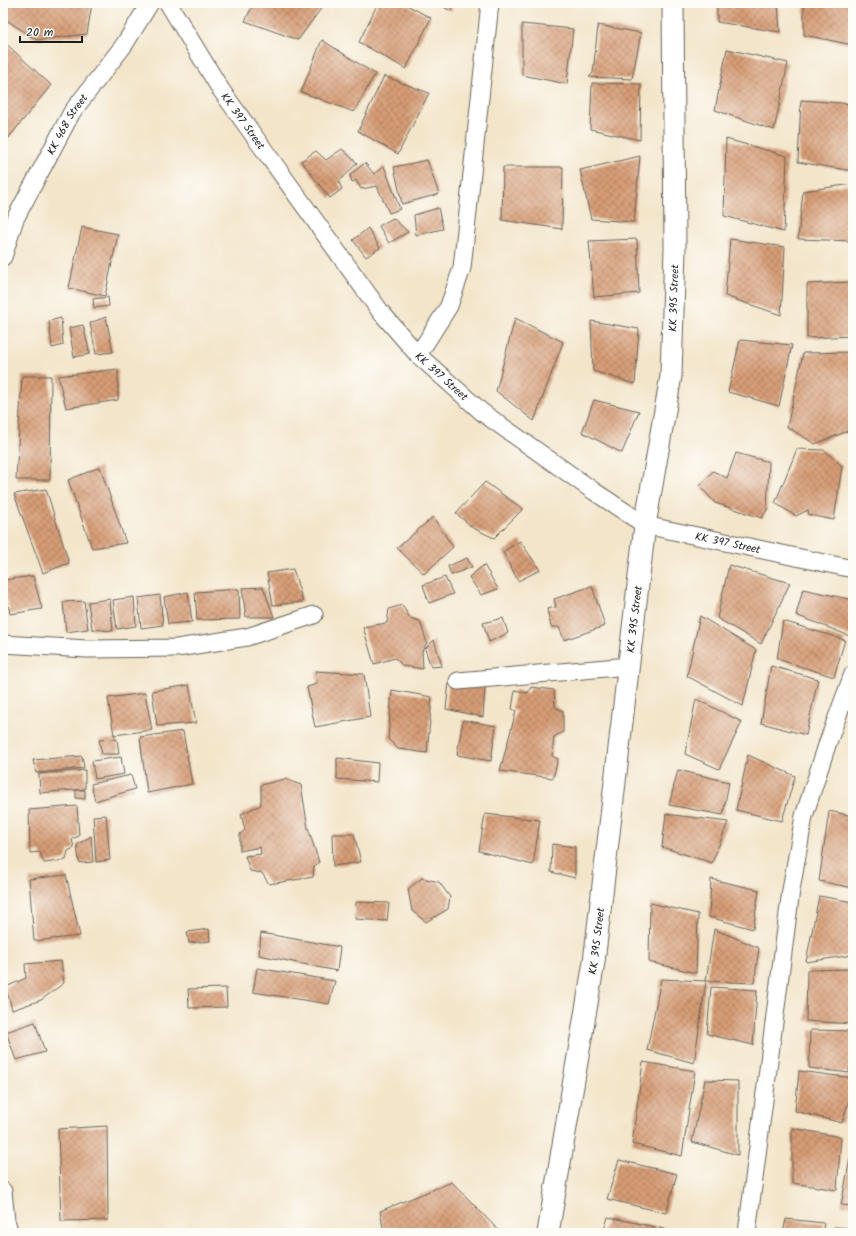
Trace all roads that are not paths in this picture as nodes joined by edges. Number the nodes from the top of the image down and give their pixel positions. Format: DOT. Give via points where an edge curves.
graph roads {
  1 [pos="150,3"];
  2 [pos="168,3"];
  3 [pos="490,3"];
  4 [pos="673,3"];
  5 [pos="3,257"];
  6 [pos="418,355"];
  7 [pos="645,525"];
  8 [pos="853,569"];
  9 [pos="314,615"];
  10 [pos="3,644"];
  11 [pos="629,666"];
  12 [pos="853,674"];
  13 [pos="458,681"];
  14 [pos="3,1191"];
  15 [pos="10,1233"];
  16 [pos="548,1233"];
  17 [pos="747,1233"];
  1 -- 5 [label="street, KK 468 Street" via="124,45 72,112 15,219"];
  2 -- 6 [label="street, KK 397 Street" via="220,90 380,311"];
  3 -- 6 [label="street" via="462,268 449,306"];
  4 -- 7 [label="street, KK 395 Street" via="675,248 671,376"];
  6 -- 7 [label="street, KK 397 Street" via="483,413"];
  7 -- 8 [label="street, KK 397 Street"];
  7 -- 11 [label="street, KK 395 Street"];
  9 -- 10 [label="street" via="247,637 177,648 86,649"];
  11 -- 13 [label="street"];
  11 -- 16 [label="street, KK 395 Street" via="594,962"];
  12 -- 17 [label="street" via="804,816 791,890"];
  14 -- 15 [label="street"];
}
